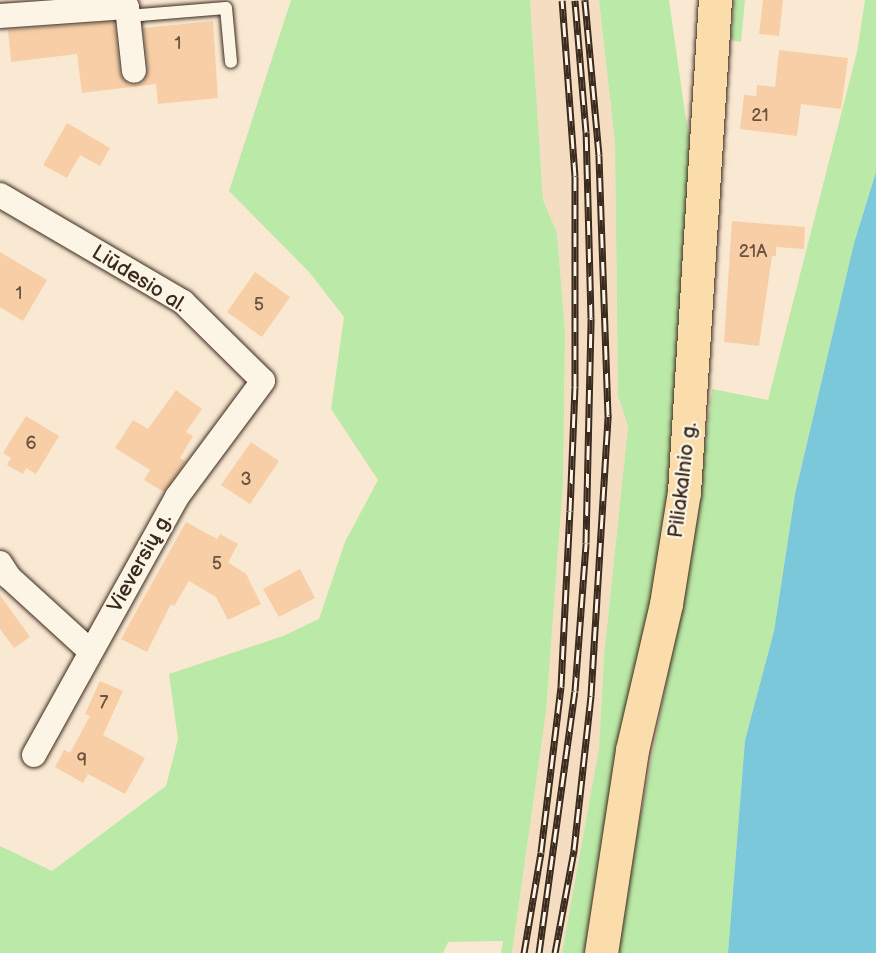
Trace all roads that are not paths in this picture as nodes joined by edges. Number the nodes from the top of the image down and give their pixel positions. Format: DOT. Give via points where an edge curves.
graph roads {
  1 [pos="715,0"];
  2 [pos="0,16"];
  3 [pos="128,16"];
  4 [pos="231,62"];
  5 [pos="134,70"];
  6 [pos="0,195"];
  7 [pos="263,381"];
  8 [pos="0,563"];
  9 [pos="90,651"];
  10 [pos="34,755"];
  11 [pos="601,953"];
  1 -- 11 [label="main road, Piliakalnio g." via="684,492 666,604 632,750"];
  2 -- 3 [label="street" via="127,7"];
  3 -- 4 [label="lane" via="226,8"];
  3 -- 5 [label="street"];
  6 -- 7 [label="street, Liūdesio al." via="183,302"];
  7 -- 9 [label="street, Vieversių g." via="177,497"];
  8 -- 9 [label="street" via="9,577"];
  9 -- 10 [label="street, Vieversių g."];
}
